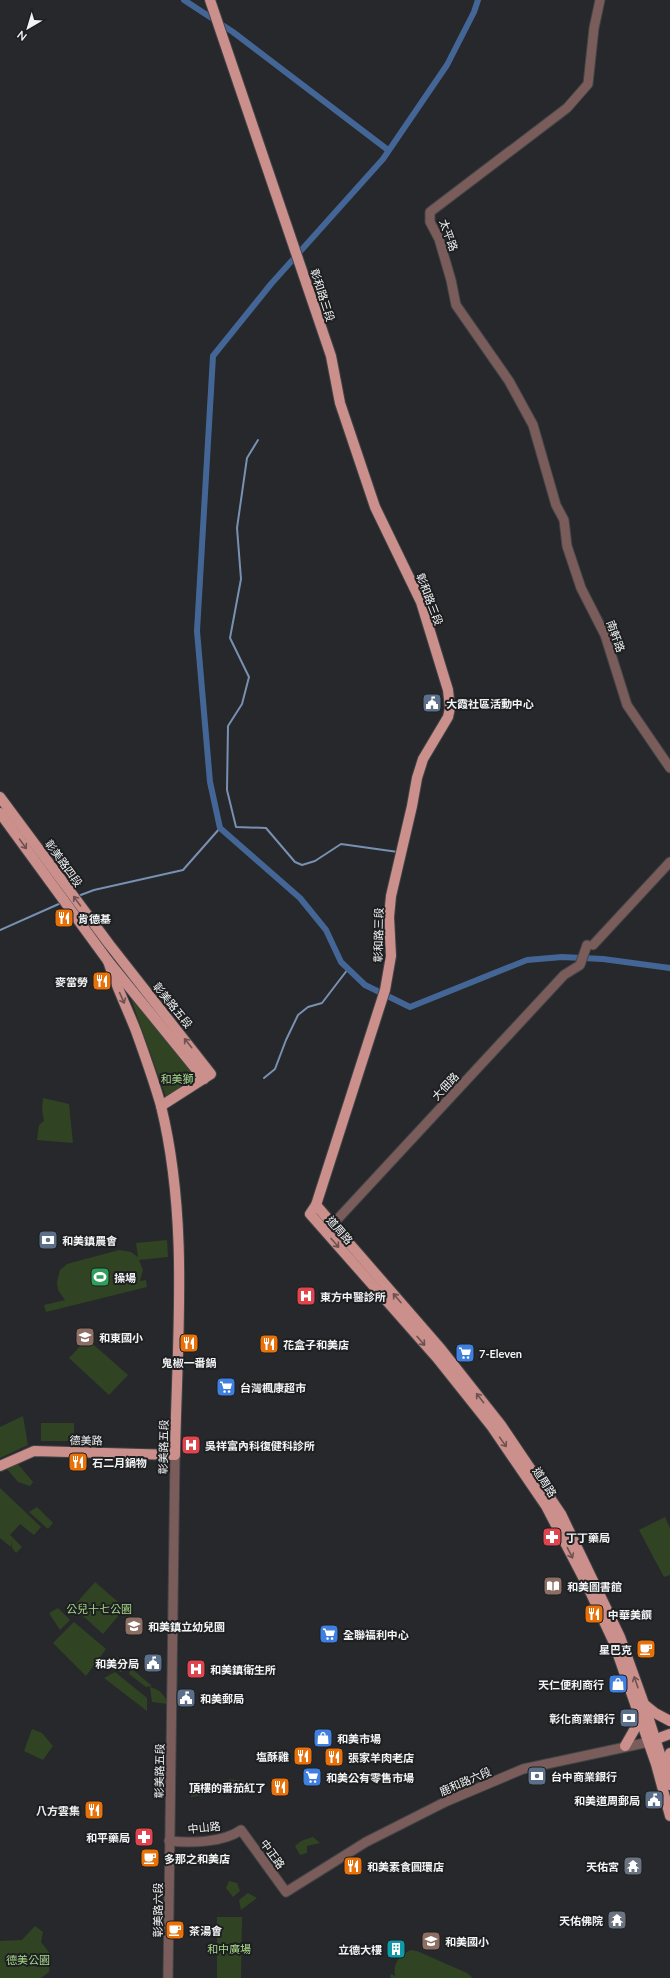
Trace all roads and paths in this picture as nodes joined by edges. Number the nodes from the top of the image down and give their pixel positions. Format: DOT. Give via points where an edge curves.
graph roads {
  1 [pos="210,0"];
  2 [pos="600,0"];
  3 [pos="556,505"];
  4 [pos="670,768"];
  5 [pos="0,797"];
  6 [pos="0,813"];
  7 [pos="11,819"];
  8 [pos="670,862"];
  9 [pos="104,947"];
  10 [pos="108,961"];
  11 [pos="208,1076"];
  12 [pos="161,1106"];
  13 [pos="316,1205"];
  14 [pos="310,1214"];
  15 [pos="333,1224"];
  16 [pos="175,1455"];
  17 [pos="0,1466"];
  18 [pos="644,1704"];
  19 [pos="638,1714"];
  20 [pos="670,1721"];
  21 [pos="670,1734"];
  22 [pos="652,1741"];
  23 [pos="625,1746"];
  24 [pos="670,1753"];
  25 [pos="665,1767"];
  26 [pos="670,1785"];
  27 [pos="670,1816"];
  28 [pos="241,1830"];
  29 [pos="169,1841"];
  30 [pos="286,1892"];
  31 [pos="168,1978"];
  1 -- 13 [label="main road, 彰和路三段" via="331,356 340,403 375,507 421,602 448,690 450,708 448,717 423,759 417,778 391,896 391,956 385,991"];
  2 -- 3 [label="street, 太平路" via="585,90 567,108 430,212 430,222 439,239 456,305 509,381 533,425"];
  3 -- 4 [label="street, 南軒路" via="564,520 567,546 581,588 605,635 627,704"];
  5 -- 7 [label="main road, 彰美路四段"];
  6 -- 7 [label="main road, 彰美路四段"];
  7 -- 9 [label="main road, 彰美路四段"];
  8 -- 15 [label="street, 大佃路" via="589,946 580,965 564,975"];
  9 -- 10 [label="main road, 彰美路五段"];
  11 -- 9 [label="main road, 彰美路五段, one-way"];
  10 -- 11 [label="main road, 彰美路五段"];
  10 -- 12 [label="main road, 彰美路五段, one-way" via="136,1031"];
  11 -- 12 [label="main road"];
  12 -- 16 [label="main road, 彰美路五段" via="173,1169 179,1233"];
  13 -- 14 [label="main road, 彰和路三段"];
  13 -- 15 [label="main road, 道周路"];
  14 -- 15 [label="street"];
  14 -- 19 [label="main road, 道周路, one-way" via="437,1358 492,1427 546,1506 614,1643"];
  18 -- 15 [label="main road, 道周路, one-way" via="620,1637 561,1514 491,1412 441,1349"];
  16 -- 17 [label="main road, 德美路" via="34,1451"];
  16 -- 29 [label="street, 彰美路五段"];
  18 -- 20 [label="main road"];
  18 -- 22 [label="main road, 道周路"];
  19 -- 22 [label="main road, 道周路"];
  19 -- 23 [label="main road" via="637,1725"];
  21 -- 22 [label="main road, 鹿和路六段"];
  22 -- 23 [label="street, 鹿和路六段"];
  22 -- 25 [label="main road, 道周路"];
  22 -- 27 [label="main road, 道周路"];
  23 -- 30 [label="street, 鹿和路六段" via="523,1769 445,1802 366,1842"];
  24 -- 25 [label="main road"];
  25 -- 26 [label="main road, 道周路"];
  28 -- 29 [label="street, 中山路" via="233,1836 208,1840"];
  28 -- 30 [label="street, 中正路"];
  29 -- 31 [label="street, 彰美路六段"];
}
